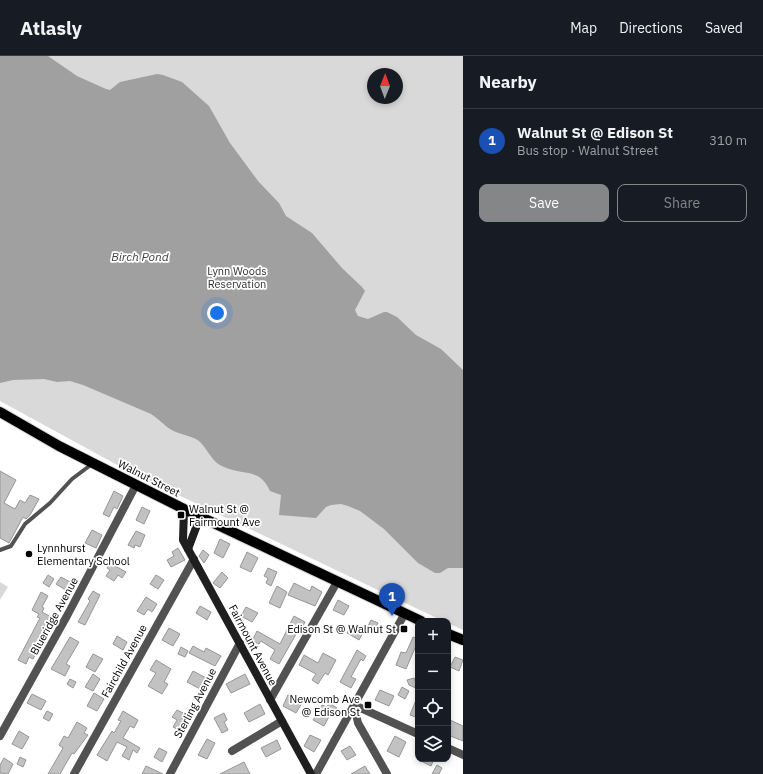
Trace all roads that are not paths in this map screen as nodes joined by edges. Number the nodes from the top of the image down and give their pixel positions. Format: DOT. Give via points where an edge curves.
graph roads {
  1 [pos="0,412"];
  2 [pos="93,463"];
  3 [pos="136,485"];
  4 [pos="184,509"];
  5 [pos="200,517"];
  6 [pos="188,548"];
  7 [pos="0,550"];
  8 [pos="194,559"];
  9 [pos="337,582"];
  10 [pos="405,614"];
  11 [pos="415,618"];
  12 [pos="451,635"];
  13 [pos="463,640"];
  14 [pos="240,643"];
  15 [pos="270,700"];
  16 [pos="354,705"];
  17 [pos="282,721"];
  18 [pos="415,733"];
  19 [pos="0,736"];
  20 [pos="451,749"];
  21 [pos="232,751"];
  22 [pos="463,755"];
  23 [pos="74,774"];
  24 [pos="170,774"];
  25 [pos="311,774"];
  26 [pos="316,774"];
  27 [pos="387,774"];
  1 -- 2 [label="main road, Walnut Street"];
  2 -- 3 [label="main road, Walnut Street"];
  2 -- 7 [label="lane" via="72,479 50,503 25,524 11,546"];
  3 -- 4 [label="main road, Walnut Street"];
  3 -- 19 [label="street, Blueridge Avenue"];
  4 -- 5 [label="main road, Walnut Street"];
  4 -- 6 [label="street, Fairmount Avenue" via="183,540"];
  5 -- 6 [label="street"];
  5 -- 9 [label="main road, Walnut Street"];
  6 -- 8 [label="street, Fairmount Avenue"];
  8 -- 14 [label="street, Fairmount Avenue"];
  8 -- 23 [label="street, Fairchild Avenue"];
  9 -- 10 [label="main road, Walnut Street"];
  9 -- 15 [label="street"];
  10 -- 11 [label="main road, Walnut Street"];
  10 -- 16 [label="street"];
  12 -- 13 [label="main road"];
  14 -- 15 [label="street, Fairmount Avenue"];
  14 -- 24 [label="street, Sterling Avenue"];
  15 -- 17 [label="street, Fairmount Avenue"];
  16 -- 18 [label="street"];
  16 -- 26 [label="street"];
  16 -- 27 [label="street" via="358,723"];
  17 -- 21 [label="street"];
  17 -- 25 [label="street, Fairmount Avenue"];
  20 -- 22 [label="street"];
}
